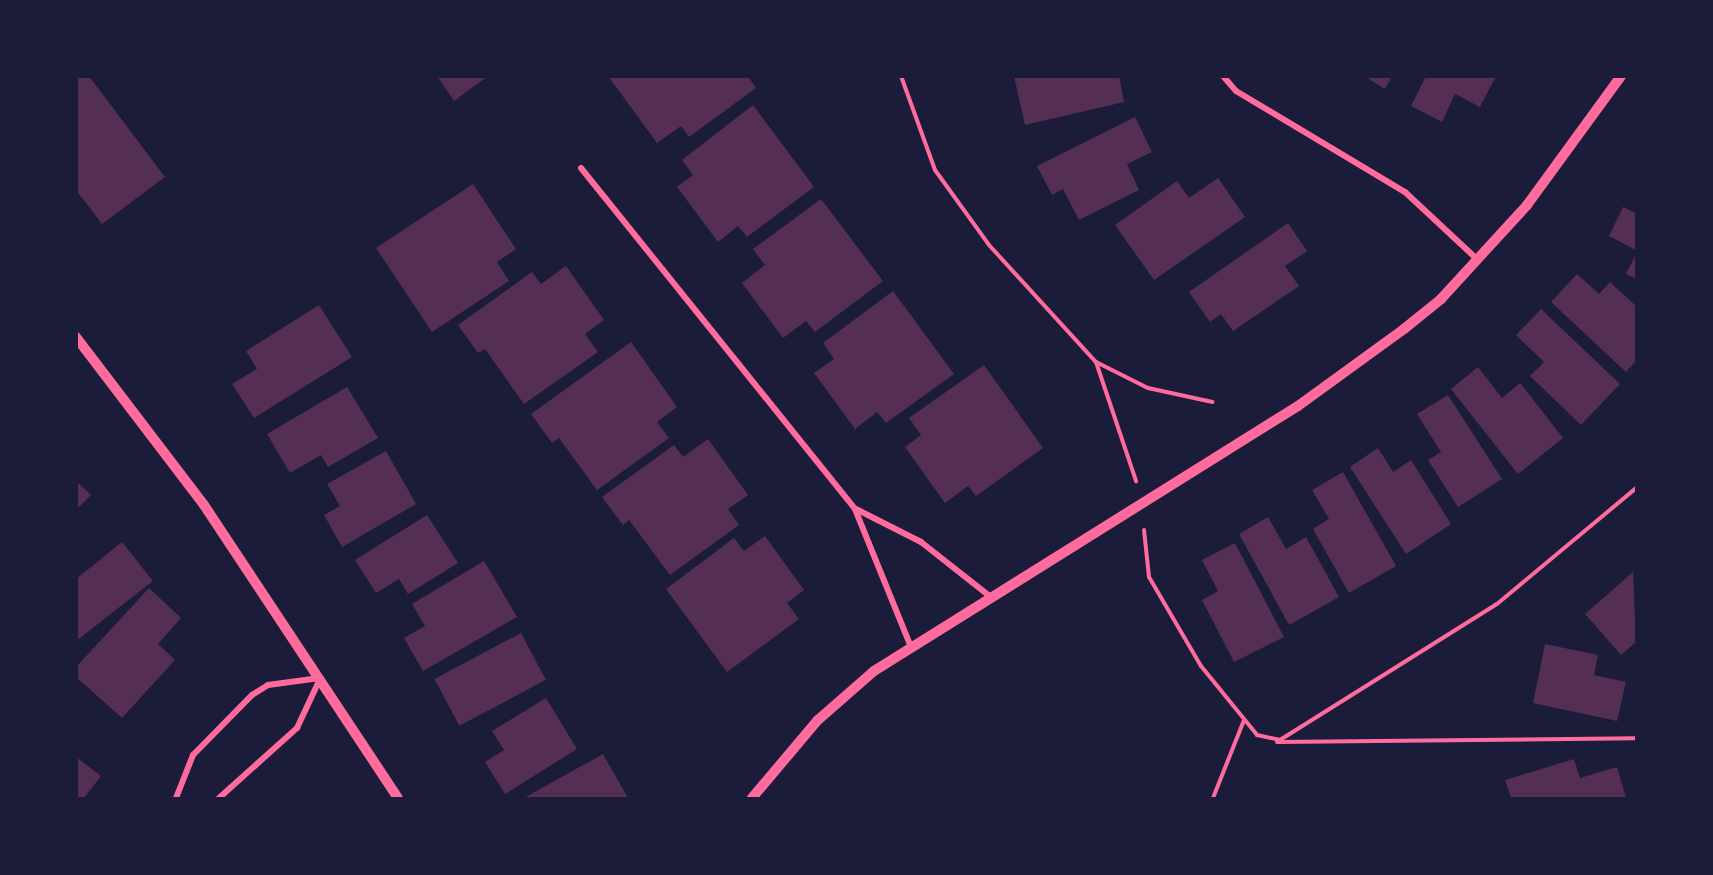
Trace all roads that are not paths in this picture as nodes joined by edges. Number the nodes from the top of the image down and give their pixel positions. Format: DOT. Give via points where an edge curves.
graph roads {
  1 [pos="1223,76"];
  2 [pos="1621,76"];
  3 [pos="581,168"];
  4 [pos="1478,260"];
  5 [pos="76,337"];
  6 [pos="855,509"];
  7 [pos="991,597"];
  8 [pos="911,646"];
  9 [pos="321,678"];
  10 [pos="176,798"];
  11 [pos="219,798"];
  12 [pos="398,798"];
  13 [pos="752,798"];
  1 -- 4 [label="street" via="1236,91 1405,192"];
  2 -- 4 [label="street" via="1564,160"];
  3 -- 6 [label="street"];
  4 -- 7 [label="street" via="1404,329 1332,384"];
  5 -- 9 [label="street" via="204,506"];
  6 -- 7 [label="street" via="921,542"];
  6 -- 8 [label="street"];
  7 -- 8 [label="street"];
  8 -- 13 [label="street" via="818,720"];
  9 -- 10 [label="street" via="268,685 252,695 193,755"];
  9 -- 11 [label="street" via="297,728"];
  9 -- 12 [label="street"];
}
